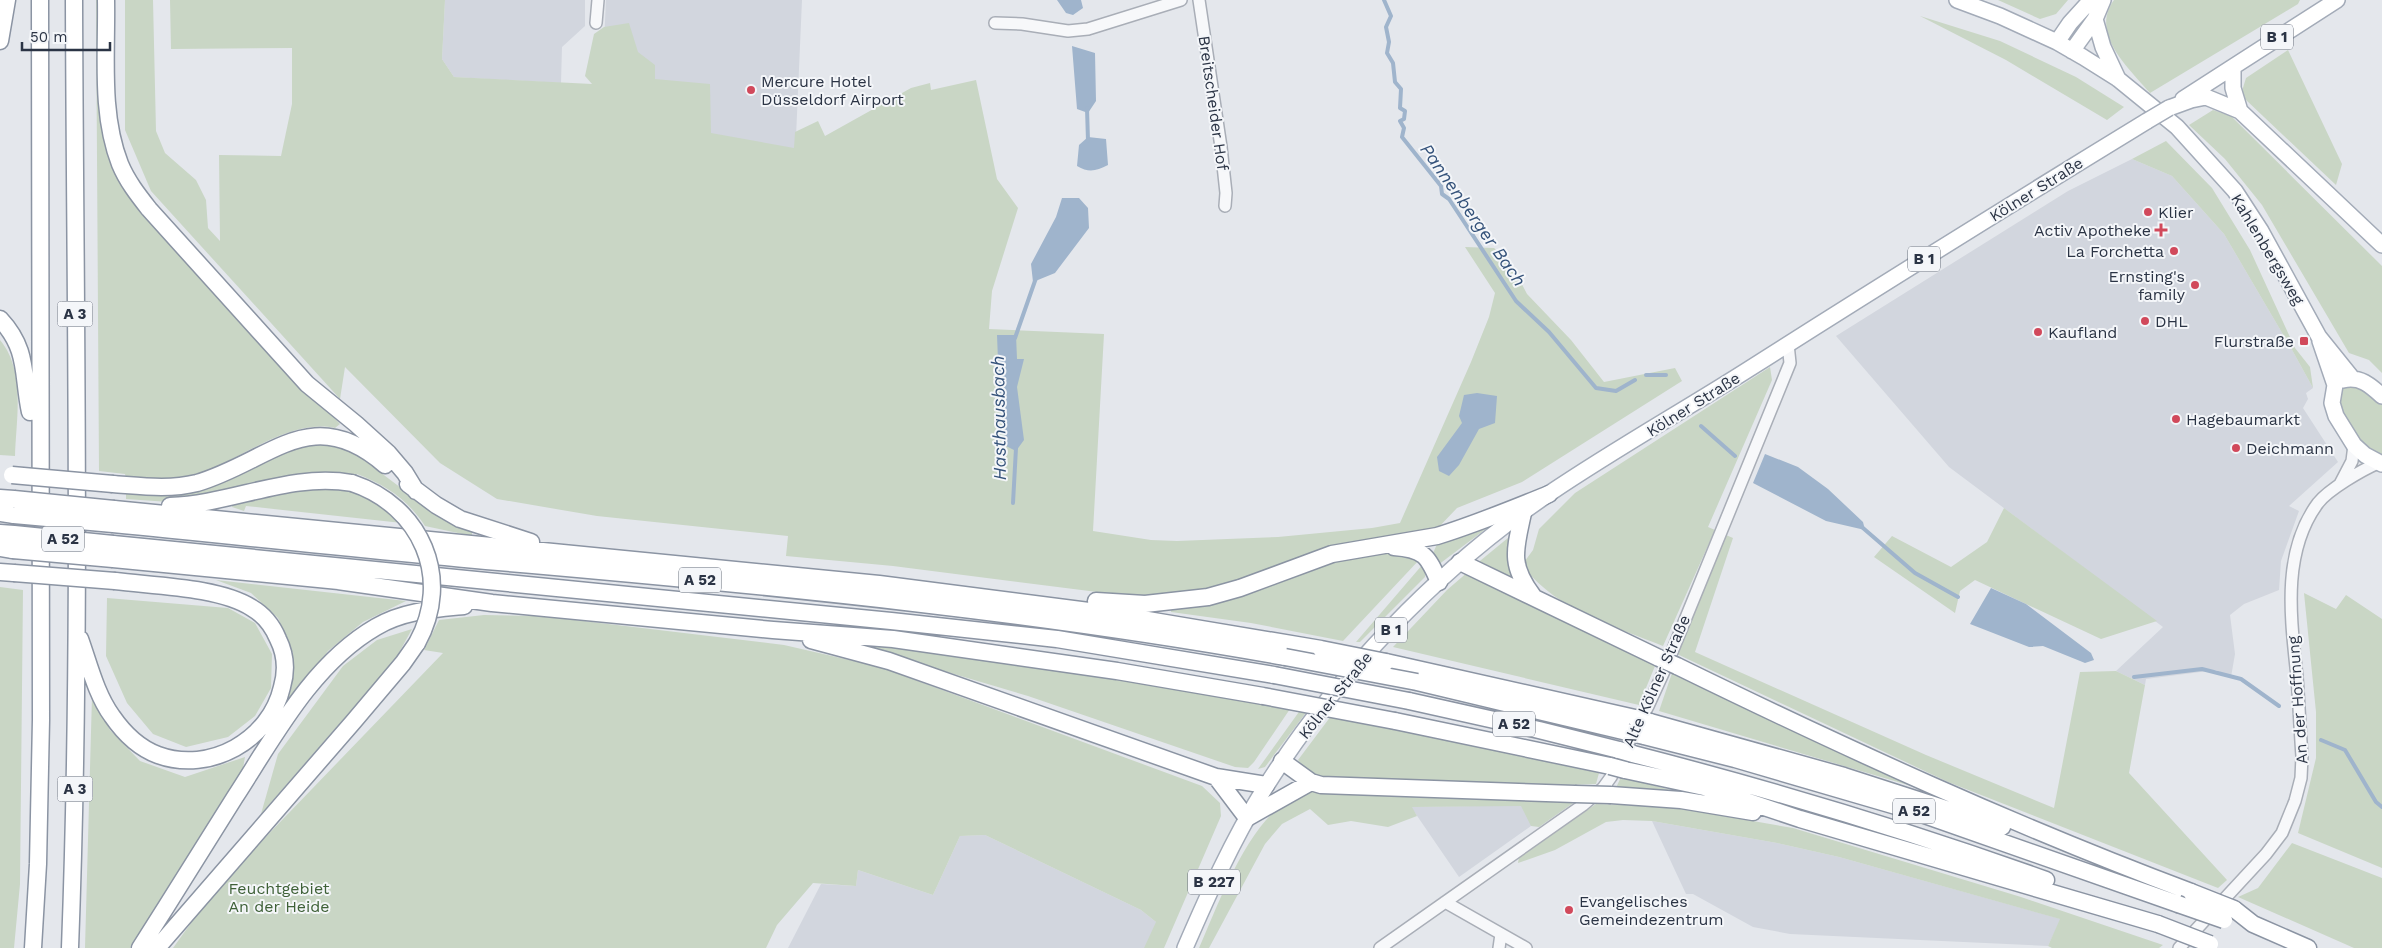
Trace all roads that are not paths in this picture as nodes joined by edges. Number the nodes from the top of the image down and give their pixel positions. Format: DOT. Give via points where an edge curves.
graph roads {
  1 [pos="7,0"];
  2 [pos="40,0"];
  3 [pos="74,0"];
  4 [pos="106,0"];
  5 [pos="598,0"];
  6 [pos="1181,0"];
  7 [pos="1199,0"];
  8 [pos="1958,0"];
  9 [pos="2091,0"];
  10 [pos="2103,0"];
  11 [pos="2337,0"];
  12 [pos="2324,5"];
  13 [pos="2096,19"];
  14 [pos="596,23"];
  15 [pos="995,23"];
  16 [pos="0,41"];
  17 [pos="2057,42"];
  18 [pos="2072,52"];
  19 [pos="2232,67"];
  20 [pos="2118,79"];
  21 [pos="2169,108"];
  22 [pos="2240,111"];
  23 [pos="1225,206"];
  24 [pos="2382,245"];
  25 [pos="0,319"];
  26 [pos="2319,337"];
  27 [pos="1788,344"];
  28 [pos="2352,378"];
  29 [pos="2335,384"];
  30 [pos="2382,396"];
  31 [pos="39,440"];
  32 [pos="2354,445"];
  33 [pos="2380,463"];
  34 [pos="6,475"];
  35 [pos="2340,484"];
  36 [pos="416,491"];
  37 [pos="1549,494"];
  38 [pos="7,506"];
  39 [pos="1523,513"];
  40 [pos="118,514"];
  41 [pos="5,543"];
  42 [pos="1377,546"];
  43 [pos="113,552"];
  44 [pos="555,552"];
  45 [pos="1460,562"];
  46 [pos="7,572"];
  47 [pos="338,581"];
  48 [pos="1439,582"];
  49 [pos="1535,598"];
  50 [pos="672,600"];
  51 [pos="1032,602"];
  52 [pos="492,603"];
  53 [pos="76,629"];
  54 [pos="773,630"];
  55 [pos="1639,727"];
  56 [pos="1282,761"];
  57 [pos="1216,777"];
  58 [pos="1311,782"];
  59 [pos="1266,786"];
  60 [pos="1247,818"];
  61 [pos="1800,819"];
  62 [pos="2118,865"];
  63 [pos="1445,902"];
  64 [pos="2229,915"];
  65 [pos="2158,924"];
  66 [pos="1501,934"];
  67 [pos="2215,946"];
  68 [pos="33,948"];
  69 [pos="70,948"];
  70 [pos="140,948"];
  71 [pos="157,948"];
  72 [pos="1185,948"];
  73 [pos="1380,948"];
  74 [pos="1499,948"];
  75 [pos="1526,948"];
  76 [pos="2179,948"];
  77 [pos="2308,948"];
  1 -- 16 [label="highway"];
  2 -- 31 [label="highway, A 3"];
  3 -- 53 [label="highway, A 3"];
  4 -- 36 [label="highway" via="107,104 111,136 120,165 133,188 303,379 388,454 405,472"];
  5 -- 14 [label="street"];
  6 -- 15 [label="street" via="1088,29 1068,31"];
  7 -- 23 [label="street, Breitscheider Hof" via="1221,147"];
  8 -- 17 [label="main road, Kahlenbergsweg"];
  9 -- 17 [label="main road"];
  10 -- 13 [label="main road"];
  11 -- 12 [label="main road, Kölner Straße / B 1"];
  12 -- 19 [label="main road, Kölner Straße / B 1"];
  13 -- 18 [label="main road"];
  13 -- 20 [label="main road" via="2100,38"];
  17 -- 18 [label="main road, Kahlenbergsweg"];
  18 -- 20 [label="main road, Kahlenbergsweg"];
  19 -- 21 [label="main road, Kölner Straße / B 1"];
  19 -- 22 [label="main road" via="2233,88"];
  20 -- 26 [label="main road, Kahlenbergsweg" via="2177,127 2235,191 2261,231"];
  21 -- 22 [label="main road" via="2206,97"];
  21 -- 27 [label="main road, Kölner Straße / B 1, bridge"];
  22 -- 24 [label="main road"];
  25 -- 31 [label="highway" via="22,352 29,408"];
  26 -- 28 [label="main road, Kahlenbergsweg"];
  26 -- 29 [label="main road, Kahlenbergsweg"];
  27 -- 37 [label="main road, Kölner Straße / B 1"];
  27 -- 63 [label="street, Alte Kölner Straße" via="1790,363 1665,669 1611,777 1583,805"];
  28 -- 29 [label="main road"];
  28 -- 30 [label="main road, Kahlenbergsweg" via="2370,385"];
  29 -- 32 [label="main road, Kahlenbergsweg" via="2332,403 2340,424"];
  31 -- 68 [label="highway, A 3" via="41,720"];
  32 -- 33 [label="main road, Kahlenbergsweg"];
  32 -- 35 [label="street, An der Hoffnung" via="2352,461"];
  33 -- 35 [label="street, An der Hoffnung"];
  34 -- 36 [label="highway, bridge" via="157,487 189,484 293,441 324,435 363,448"];
  35 -- 76 [label="street, An der Hoffnung" via="2319,502 2307,523 2297,548 2292,579 2291,618 2302,756 2295,801 2282,833 2266,854"];
  36 -- 44 [label="highway" via="460,519"];
  37 -- 39 [label="main road, Kölner Straße / B 1"];
  37 -- 42 [label="highway" via="1438,536"];
  38 -- 40 [label="highway, A 52, bridge"];
  39 -- 45 [label="main road, Kölner Straße / B 1"];
  39 -- 49 [label="highway" via="1516,545 1516,564 1522,581"];
  40 -- 44 [label="highway"];
  40 -- 55 [label="highway, A 52, bridge" via="1060,620 1285,657"];
  40 -- 71 [label="highway, bridge" via="217,502 311,480 352,483 377,494 397,508 411,524 426,551 431,573 431,601 426,624 403,663"];
  41 -- 43 [label="highway, A 52, bridge"];
  42 -- 48 [label="highway" via="1421,553 1431,564"];
  42 -- 51 [label="highway" via="1332,554 1240,588 1194,599 1145,604 1077,599"];
  43 -- 47 [label="highway"];
  43 -- 50 [label="highway, A 52"];
  44 -- 51 [label="highway"];
  45 -- 48 [label="main road, Kölner Straße / B 1"];
  45 -- 49 [label="highway"];
  46 -- 53 [label="highway, bridge" via="226,596 254,609 266,620 281,646 286,675 275,709 265,724 241,745 208,758 190,760 158,755 140,746 111,715"];
  47 -- 50 [label="highway"];
  47 -- 52 [label="highway"];
  48 -- 56 [label="main road, Kölner Straße / B 1" via="1345,678"];
  49 -- 62 [label="highway, bridge" via="1853,751"];
  50 -- 65 [label="highway, A 52, bridge" via="1057,639 1408,701 1732,779 1909,832"];
  51 -- 55 [label="highway, bridge" via="1386,662"];
  52 -- 54 [label="highway"];
  52 -- 70 [label="highway" via="418,610 396,618 352,643 325,668 273,737"];
  53 -- 69 [label="highway, A 3"];
  54 -- 57 [label="highway" via="889,661"];
  54 -- 61 [label="highway, bridge" via="893,638 1263,696 1704,787"];
  55 -- 62 [label="highway" via="1844,776"];
  55 -- 64 [label="highway, A 52, bridge" via="1913,811 2178,904"];
  56 -- 58 [label="highway"];
  56 -- 59 [label="main road, Kölner Straße / B 1"];
  57 -- 59 [label="highway"];
  57 -- 60 [label="highway"];
  58 -- 60 [label="highway"];
  58 -- 61 [label="highway, bridge" via="1321,785 1680,800"];
  59 -- 60 [label="main road, Kölner Straße / B 227"];
  60 -- 72 [label="main road, Kölner Straße / B 227"];
  61 -- 65 [label="highway"];
  62 -- 64 [label="highway, bridge" via="2191,892"];
  63 -- 66 [label="street"];
  63 -- 73 [label="street, Alte Kölner Straße"];
  64 -- 77 [label="highway, A 52"];
  65 -- 67 [label="highway, A 52, bridge"];
  66 -- 74 [label="street"];
  66 -- 75 [label="street"];
}
